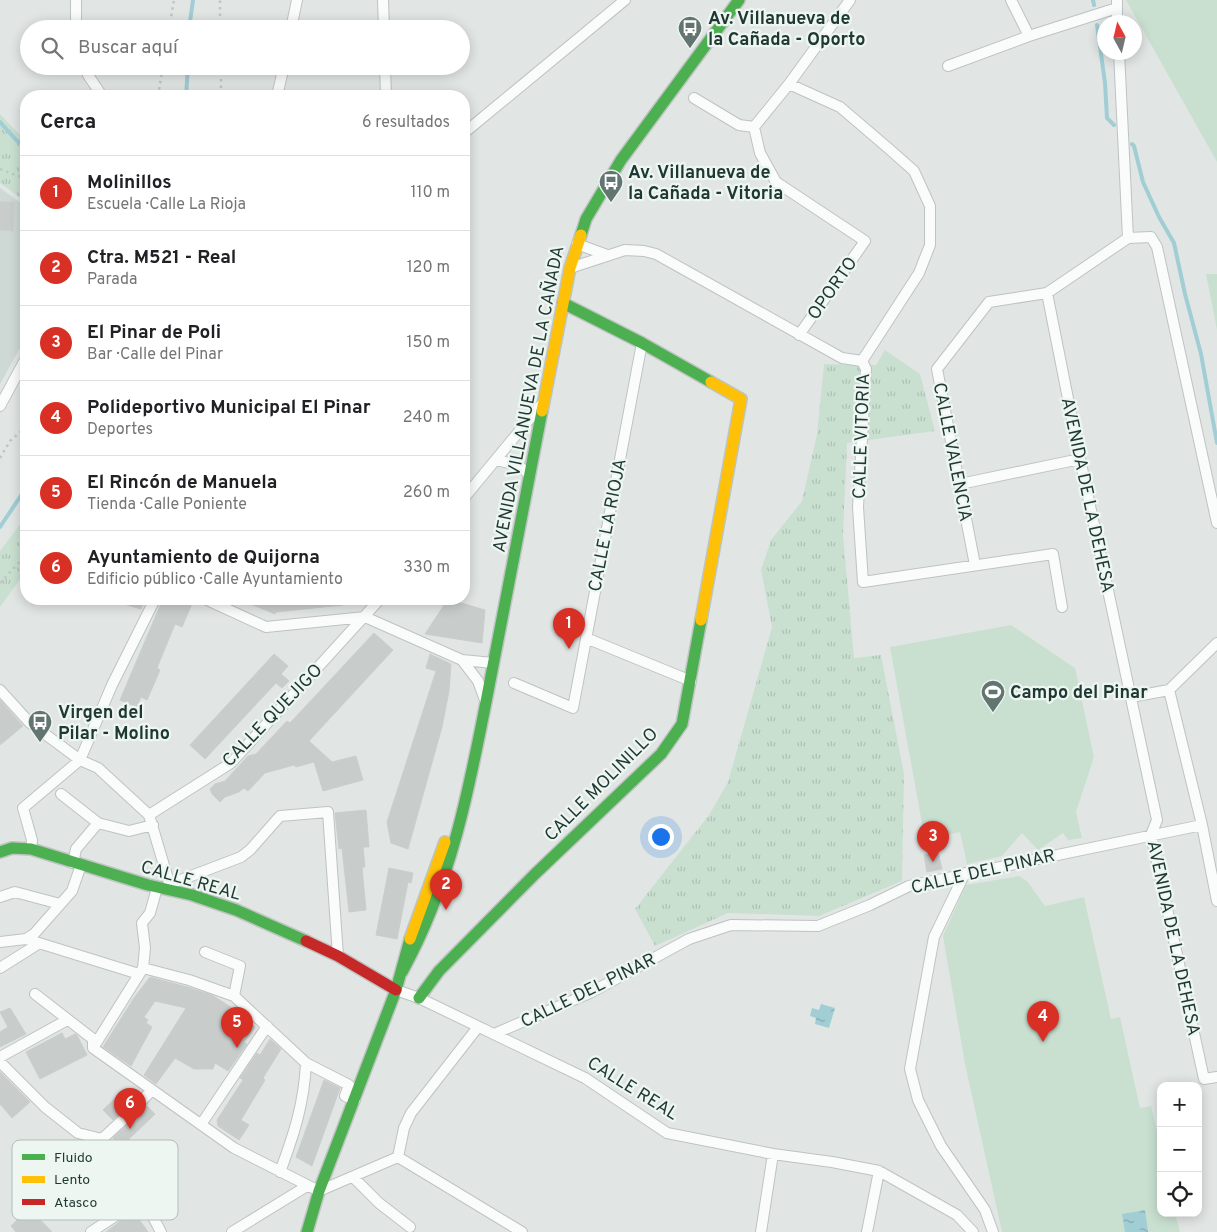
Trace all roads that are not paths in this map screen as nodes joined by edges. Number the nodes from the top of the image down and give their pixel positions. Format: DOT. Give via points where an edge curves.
graph roads {
  1 [pos="76,0"];
  2 [pos="297,0"];
  3 [pos="384,0"];
  4 [pos="625,0"];
  5 [pos="739,0"];
  6 [pos="850,0"];
  7 [pos="1011,0"];
  8 [pos="1117,4"];
  9 [pos="76,20"];
  10 [pos="293,20"];
  11 [pos="384,20"];
  12 [pos="1029,36"];
  13 [pos="1119,60"];
  14 [pos="948,66"];
  15 [pos="88,75"];
  16 [pos="282,75"];
  17 [pos="385,75"];
  18 [pos="788,84"];
  19 [pos="98,90"];
  20 [pos="279,90"];
  21 [pos="386,90"];
  22 [pos="694,98"];
  23 [pos="470,127"];
  24 [pos="754,127"];
  25 [pos="1128,238"];
  26 [pos="577,244"];
  27 [pos="607,255"];
  28 [pos="570,268"];
  29 [pos="1048,293"];
  30 [pos="563,303"];
  31 [pos="799,335"];
  32 [pos="642,343"];
  33 [pos="862,361"];
  34 [pos="20,369"];
  35 [pos="544,402"];
  36 [pos="0,406"];
  37 [pos="1080,459"];
  38 [pos="496,460"];
  39 [pos="530,475"];
  40 [pos="960,484"];
  41 [pos="470,491"];
  42 [pos="1217,523"];
  43 [pos="975,565"];
  44 [pos="152,605"];
  45 [pos="218,605"];
  46 [pos="375,605"];
  47 [pos="1062,607"];
  48 [pos="364,617"];
  49 [pos="586,638"];
  50 [pos="1217,643"];
  51 [pos="462,660"];
  52 [pos="493,663"];
  53 [pos="691,681"];
  54 [pos="514,683"];
  55 [pos="0,690"];
  56 [pos="1169,690"];
  57 [pos="1131,697"];
  58 [pos="486,703"];
  59 [pos="80,760"];
  60 [pos="60,794"];
  61 [pos="150,814"];
  62 [pos="98,823"];
  63 [pos="1202,824"];
  64 [pos="152,826"];
  65 [pos="1151,835"];
  66 [pos="31,849"];
  67 [pos="0,852"];
  68 [pos="77,864"];
  69 [pos="965,873"];
  70 [pos="171,887"];
  71 [pos="157,888"];
  72 [pos="0,897"];
  73 [pos="1217,901"];
  74 [pos="60,904"];
  75 [pos="26,939"];
  76 [pos="0,942"];
  77 [pos="38,944"];
  78 [pos="206,952"];
  79 [pos="338,956"];
  80 [pos="0,968"];
  81 [pos="396,968"];
  82 [pos="141,971"];
  83 [pos="366,971"];
  84 [pos="396,990"];
  85 [pos="35,994"];
  86 [pos="234,996"];
  87 [pos="419,998"];
  88 [pos="66,1020"];
  89 [pos="267,1026"];
  90 [pos="478,1027"];
  91 [pos="494,1034"];
  92 [pos="93,1048"];
  93 [pos="0,1057"];
  94 [pos="0,1062"];
  95 [pos="306,1063"];
  96 [pos="1217,1077"];
  97 [pos="152,1090"];
  98 [pos="355,1100"];
  99 [pos="202,1124"];
  100 [pos="102,1139"];
  101 [pos="774,1154"];
  102 [pos="398,1157"];
  103 [pos="879,1170"];
  104 [pos="280,1172"];
  105 [pos="353,1177"];
  106 [pos="307,1186"];
  107 [pos="319,1191"];
  108 [pos="109,1220"];
  109 [pos="155,1220"];
  110 [pos="410,1228"];
  111 [pos="91,1232"];
  112 [pos="161,1232"];
  113 [pos="232,1232"];
  114 [pos="307,1232"];
  115 [pos="522,1232"];
  116 [pos="762,1232"];
  117 [pos="867,1232"];
  118 [pos="973,1232"];
  119 [pos="993,1232"];
  1 -- 9 [label="street"];
  2 -- 10 [label="street"];
  3 -- 11 [label="street"];
  4 -- 23 [label="street"];
  5 -- 26 [label="main road, AVENIDA VILLANUEVA DE LA CAÑADA" via="621,160 590,211"];
  6 -- 18 [label="street"];
  7 -- 12 [label="street"];
  8 -- 12 [label="street"];
  12 -- 14 [label="street"];
  13 -- 25 [label="street"];
  15 -- 19 [label="street"];
  16 -- 20 [label="street"];
  17 -- 21 [label="street"];
  18 -- 24 [label="street"];
  18 -- 33 [label="street" via="840,108 888,148 914,171 930,206 930,245 919,273"];
  22 -- 24 [label="street" via="739,125"];
  24 -- 31 [label="street, OPORTO" via="760,154 776,182 865,241"];
  25 -- 29 [label="street, CALLE VALENCIA"];
  25 -- 42 [label="street" via="1151,238 1157,247"];
  26 -- 27 [label="street"];
  26 -- 28 [label="main road, AVENIDA VILLANUEVA DE LA CAÑADA"];
  27 -- 28 [label="street, CALLE VITORIA"];
  27 -- 31 [label="street, CALLE VITORIA" via="625,250 656,254"];
  28 -- 30 [label="main road, AVENIDA VILLANUEVA DE LA CAÑADA"];
  29 -- 37 [label="street, AVENIDA DE LA DEHESA"];
  29 -- 40 [label="street, CALLE VALENCIA" via="990,302 937,369"];
  30 -- 32 [label="main road"];
  30 -- 35 [label="main road, AVENIDA VILLANUEVA DE LA CAÑADA"];
  31 -- 33 [label="street, CALLE VITORIA" via="842,358"];
  32 -- 49 [label="street, CALLE LA RIOJA"];
  32 -- 53 [label="main road, CALLE MOLINILLO" via="741,399"];
  33 -- 43 [label="street, CALLE VITORIA" via="866,369 858,508 863,582"];
  34 -- 36 [label="street"];
  35 -- 38 [label="street"];
  35 -- 39 [label="main road, AVENIDA VILLANUEVA DE LA CAÑADA"];
  37 -- 40 [label="street"];
  37 -- 57 [label="street, AVENIDA DE LA DEHESA"];
  38 -- 39 [label="street" via="518,465"];
  38 -- 41 [label="street"];
  39 -- 52 [label="main road, AVENIDA VILLANUEVA DE LA CAÑADA"];
  40 -- 43 [label="street, CALLE VALENCIA"];
  43 -- 47 [label="street, CALLE VITORIA" via="1053,554"];
  44 -- 59 [label="street" via="112,685"];
  45 -- 48 [label="street" via="266,627"];
  46 -- 48 [label="street, CALLE QUEJIGO"];
  48 -- 51 [label="street"];
  48 -- 61 [label="street, CALLE QUEJIGO" via="231,763"];
  49 -- 53 [label="street"];
  49 -- 54 [label="street, CALLE LA RIOJA" via="573,708"];
  50 -- 56 [label="street"];
  51 -- 52 [label="street"];
  51 -- 58 [label="street" via="478,682"];
  52 -- 58 [label="main road, AVENIDA VILLANUEVA DE LA CAÑADA"];
  53 -- 87 [label="main road, CALLE MOLINILLO" via="682,724 661,754 535,874 439,971"];
  55 -- 59 [label="street" via="30,724"];
  56 -- 57 [label="street"];
  56 -- 63 [label="street"];
  57 -- 65 [label="street, AVENIDA DE LA DEHESA" via="1157,820"];
  58 -- 81 [label="main road, AVENIDA VILLANUEVA DE LA CAÑADA" via="474,760"];
  59 -- 61 [label="street" via="98,768"];
  59 -- 66 [label="street" via="22,808 32,840"];
  60 -- 62 [label="street"];
  61 -- 64 [label="street"];
  62 -- 64 [label="street" via="129,831"];
  62 -- 68 [label="street" via="76,848"];
  63 -- 65 [label="street, CALLE DEL PINAR"];
  63 -- 73 [label="street"];
  64 -- 70 [label="street"];
  65 -- 69 [label="street, CALLE DEL PINAR"];
  65 -- 96 [label="street, AVENIDA DE LA DEHESA" via="1204,1079"];
  66 -- 67 [label="main road, CALLE REAL" via="12,848"];
  66 -- 68 [label="main road, CALLE REAL"];
  68 -- 71 [label="main road, CALLE REAL"];
  68 -- 74 [label="street" via="72,891"];
  69 -- 91 [label="street, CALLE DEL PINAR" via="909,886 818,926 731,925 689,939 590,993"];
  69 -- 119 [label="street" via="934,937 910,1069 918,1100 941,1146 985,1210"];
  70 -- 71 [label="main road, CALLE REAL"];
  70 -- 79 [label="main road, CALLE REAL" via="236,910"];
  70 -- 79 [label="street" via="241,857 280,816 328,812"];
  71 -- 82 [label="street" via="150,914 142,923 145,948"];
  72 -- 74 [label="street" via="15,892"];
  74 -- 75 [label="street"];
  75 -- 76 [label="street"];
  75 -- 77 [label="street"];
  77 -- 80 [label="street"];
  77 -- 82 [label="street"];
  78 -- 86 [label="street" via="240,966"];
  79 -- 83 [label="main road, CALLE REAL"];
  81 -- 83 [label="main road, CALLE REAL"];
  81 -- 84 [label="main road, AVENIDA VILLANUEVA DE LA CAÑADA"];
  82 -- 86 [label="street" via="189,980"];
  82 -- 92 [label="street"];
  83 -- 84 [label="main road, CALLE REAL"];
  84 -- 87 [label="street, CALLE REAL"];
  84 -- 98 [label="main road, AVENIDA VILLANUEVA DE LA CAÑADA"];
  85 -- 88 [label="street"];
  86 -- 89 [label="street"];
  87 -- 90 [label="street, CALLE REAL"];
  88 -- 92 [label="street" via="93,1039"];
  88 -- 93 [label="street"];
  89 -- 95 [label="street"];
  89 -- 99 [label="street"];
  90 -- 91 [label="street, CALLE REAL"];
  90 -- 102 [label="street" via="411,1113"];
  91 -- 101 [label="street, CALLE REAL" via="585,1078 667,1134"];
  92 -- 97 [label="street"];
  94 -- 100 [label="street" via="45,1107 78,1133"];
  95 -- 98 [label="street" via="349,1085 345,1096"];
  95 -- 104 [label="street" via="305,1089 296,1128"];
  97 -- 99 [label="street"];
  97 -- 100 [label="street"];
  98 -- 107 [label="main road, AVENIDA VILLANUEVA DE LA CAÑADA"];
  99 -- 104 [label="street" via="234,1148"];
  101 -- 103 [label="street, CALLE REAL"];
  101 -- 116 [label="street"];
  102 -- 105 [label="street"];
  102 -- 115 [label="street"];
  103 -- 117 [label="street"];
  103 -- 118 [label="street, CALLE REAL" via="957,1215"];
  104 -- 106 [label="street"];
  105 -- 107 [label="street"];
  105 -- 110 [label="street"];
  106 -- 107 [label="street"];
  106 -- 113 [label="street"];
  107 -- 114 [label="main road, AVENIDA VILLANUEVA DE LA CAÑADA"];
  108 -- 111 [label="street"];
  109 -- 112 [label="street"];
}
